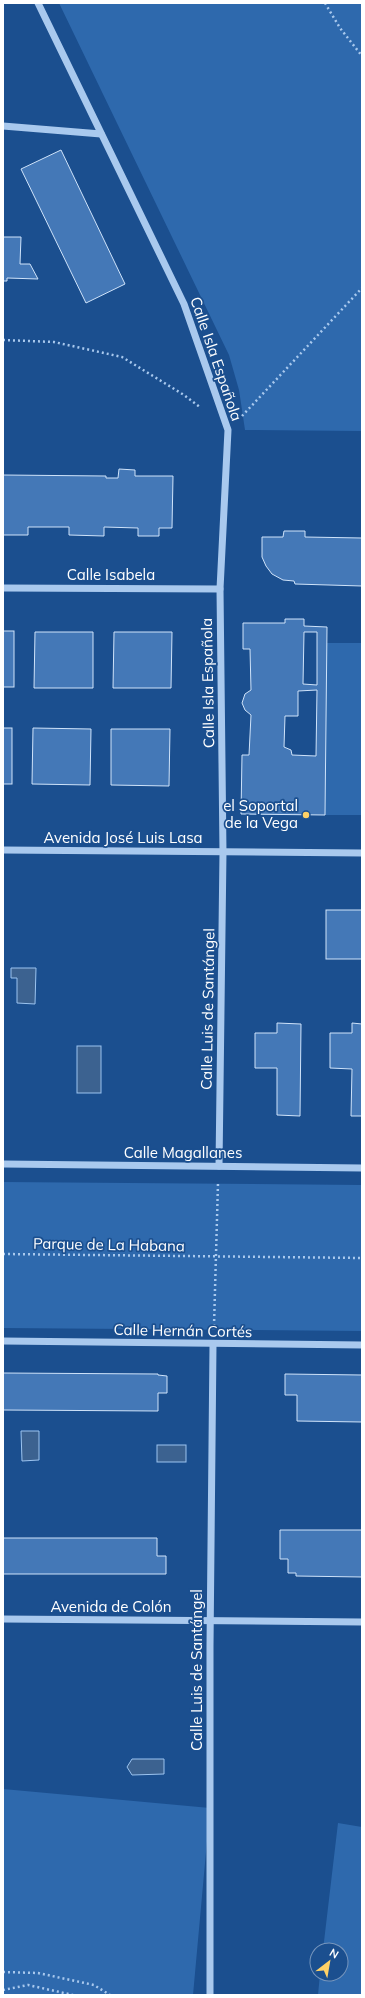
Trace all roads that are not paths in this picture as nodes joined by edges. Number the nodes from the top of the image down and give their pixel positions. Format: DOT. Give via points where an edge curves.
graph roads {
  1 [pos="38,3"];
  2 [pos="3,126"];
  3 [pos="101,134"];
  4 [pos="3,588"];
  5 [pos="220,589"];
  6 [pos="3,850"];
  7 [pos="223,852"];
  8 [pos="362,853"];
  9 [pos="3,1164"];
  10 [pos="218,1166"];
  11 [pos="362,1168"];
  12 [pos="3,1341"];
  13 [pos="213,1345"];
  14 [pos="362,1345"];
  15 [pos="3,1619"];
  16 [pos="210,1620"];
  17 [pos="362,1622"];
  18 [pos="210,1995"];
  1 -- 3 [label="street, Calle Isla Española"];
  2 -- 3 [label="street"];
  3 -- 5 [label="street, Calle Isla Española" via="184,304 228,430"];
  4 -- 5 [label="street, Calle Isabela"];
  5 -- 7 [label="street, Calle Isla Española"];
  6 -- 7 [label="street, Avenida José Luis Lasa"];
  7 -- 8 [label="street, Avenida José Luis Lasa"];
  7 -- 10 [label="street, Calle Luis de Santángel"];
  9 -- 10 [label="street, Calle Magallanes"];
  10 -- 11 [label="street, Calle Magallanes"];
  12 -- 13 [label="street, Calle Hernán Cortés"];
  13 -- 14 [label="street, Calle Hernán Cortés"];
  13 -- 16 [label="street, Calle Luis de Santángel"];
  15 -- 16 [label="street, Avenida de Colón"];
  16 -- 17 [label="street, Avenida de Colón"];
  16 -- 18 [label="street, Calle Luis de Santángel"];
}
